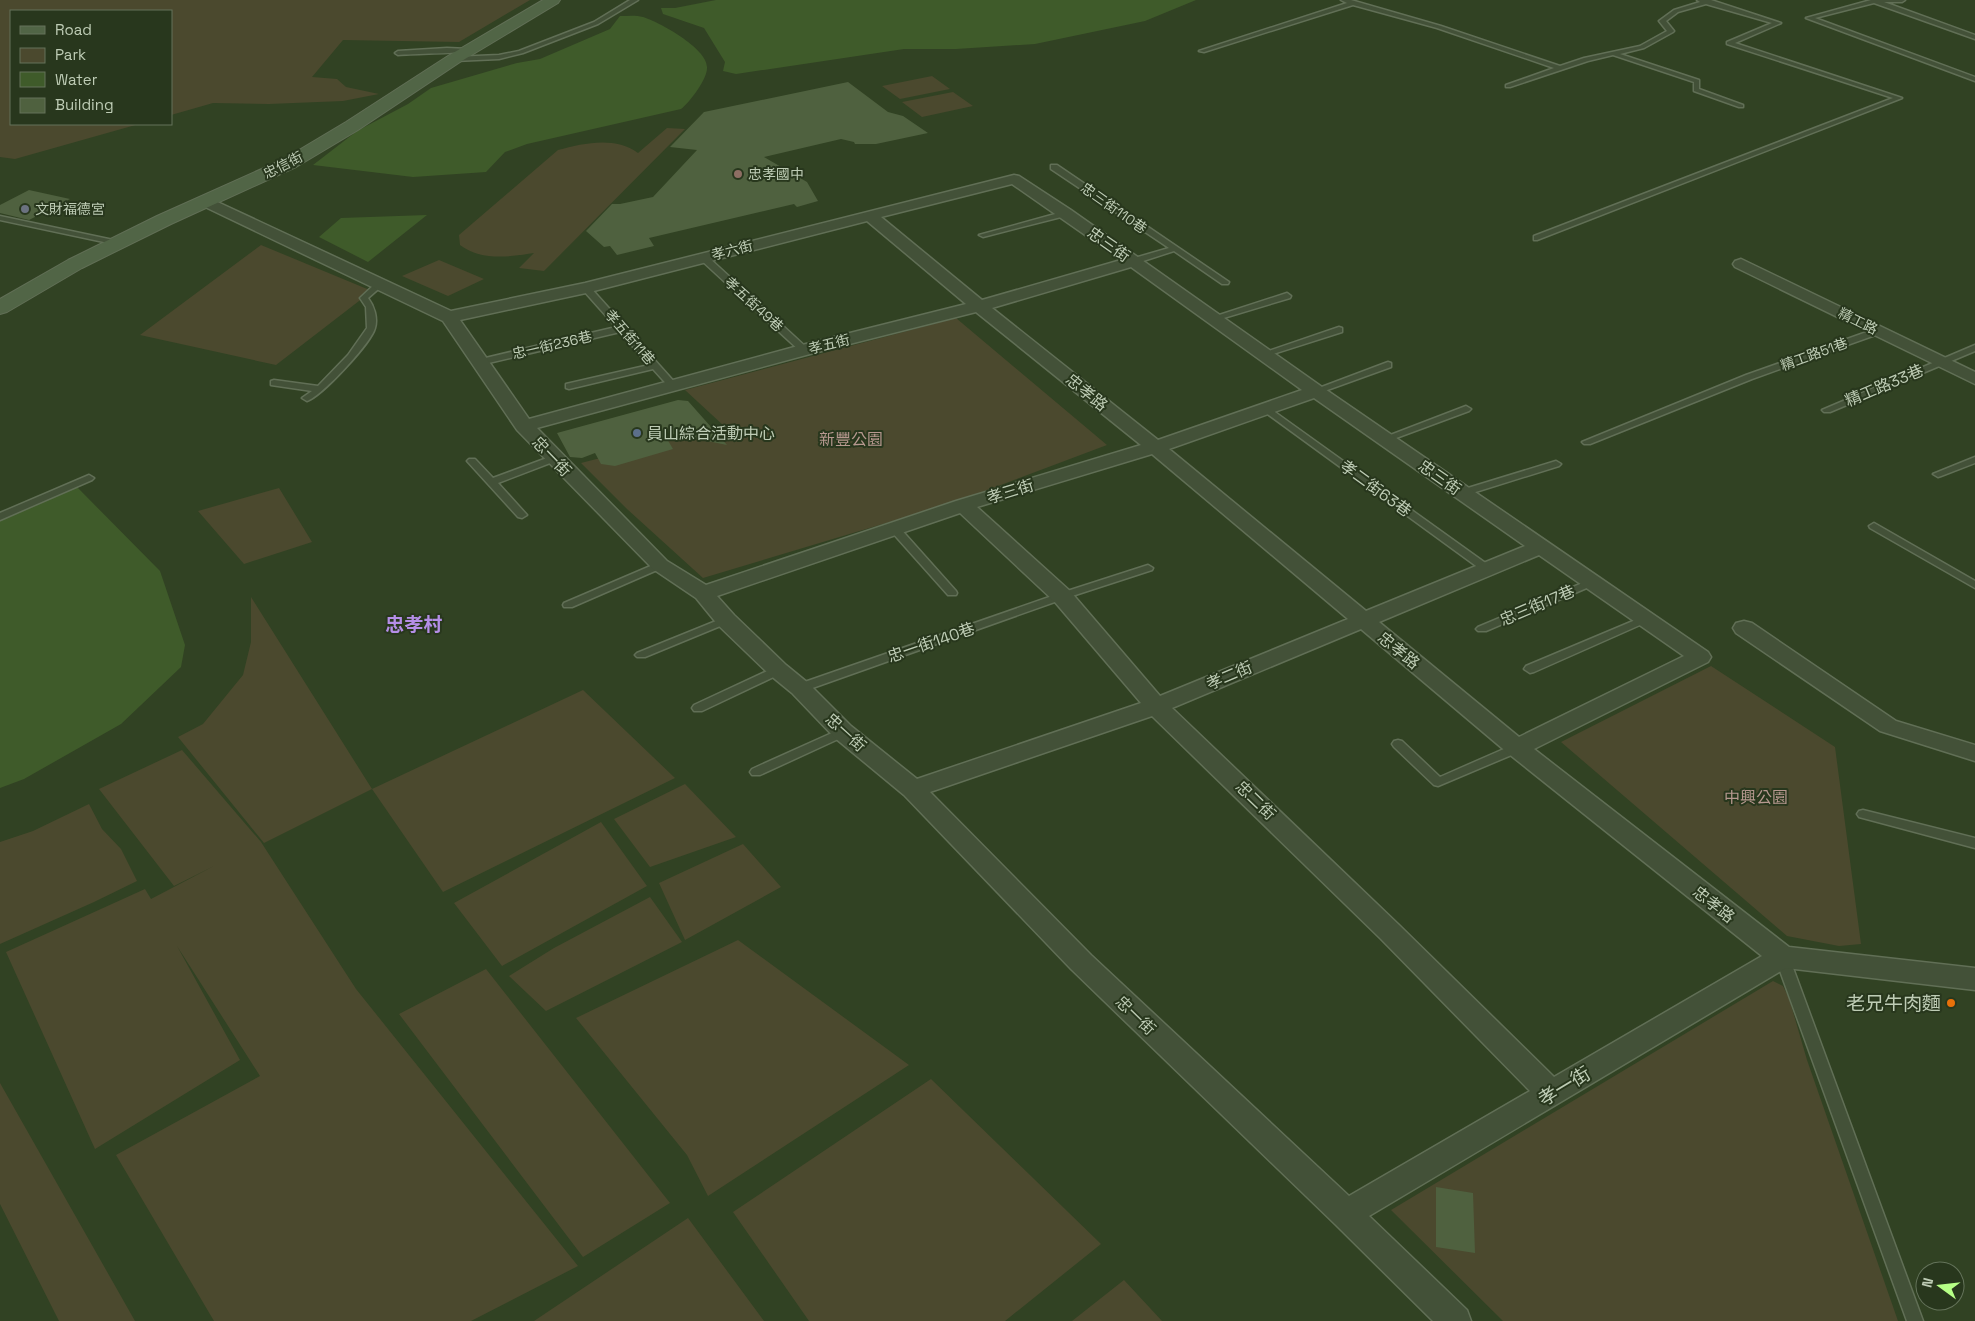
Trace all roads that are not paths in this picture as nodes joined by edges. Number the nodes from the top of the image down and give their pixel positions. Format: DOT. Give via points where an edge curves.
graph roads {
  1 [pos="553,0"];
  2 [pos="635,0"];
  3 [pos="1344,0"];
  4 [pos="1902,0"];
  5 [pos="1707,1"];
  6 [pos="1874,1"];
  7 [pos="1352,3"];
  8 [pos="1975,37"];
  9 [pos="1202,51"];
  10 [pos="398,53"];
  11 [pos="1614,53"];
  12 [pos="461,55"];
  13 [pos="1561,68"];
  14 [pos="1975,79"];
  15 [pos="1508,86"];
  16 [pos="1741,106"];
  17 [pos="1054,167"];
  18 [pos="1014,178"];
  19 [pos="206,202"];
  20 [pos="1066,213"];
  21 [pos="869,215"];
  22 [pos="0,218"];
  23 [pos="983,235"];
  24 [pos="1537,238"];
  25 [pos="118,243"];
  26 [pos="1173,249"];
  27 [pos="704,258"];
  28 [pos="1134,261"];
  29 [pos="1741,264"];
  30 [pos="1225,282"];
  31 [pos="380,284"];
  32 [pos="586,288"];
  33 [pos="1287,296"];
  34 [pos="979,306"];
  35 [pos="0,308"];
  36 [pos="449,317"];
  37 [pos="1214,318"];
  38 [pos="624,328"];
  39 [pos="1339,330"];
  40 [pos="1878,331"];
  41 [pos="1975,348"];
  42 [pos="804,350"];
  43 [pos="1264,354"];
  44 [pos="1941,361"];
  45 [pos="480,362"];
  46 [pos="656,366"];
  47 [pos="1388,366"];
  48 [pos="1975,379"];
  49 [pos="274,383"];
  50 [pos="569,386"];
  51 [pos="674,386"];
  52 [pos="320,389"];
  53 [pos="1316,391"];
  54 [pos="307,398"];
  55 [pos="1265,408"];
  56 [pos="1466,409"];
  57 [pos="1827,410"];
  58 [pos="524,426"];
  59 [pos="1385,439"];
  60 [pos="1588,442"];
  61 [pos="1155,446"];
  62 [pos="555,458"];
  63 [pos="1975,460"];
  64 [pos="472,462"];
  65 [pos="1556,464"];
  66 [pos="1938,474"];
  67 [pos="88,478"];
  68 [pos="493,482"];
  69 [pos="1462,493"];
  70 [pos="963,505"];
  71 [pos="522,515"];
  72 [pos="0,517"];
  73 [pos="1874,526"];
  74 [pos="894,528"];
  75 [pos="1540,547"];
  76 [pos="660,565"];
  77 [pos="1148,568"];
  78 [pos="1487,569"];
  79 [pos="1592,582"];
  80 [pos="1975,585"];
  81 [pos="704,593"];
  82 [pos="952,593"];
  83 [pos="1062,596"];
  84 [pos="568,606"];
  85 [pos="1645,619"];
  86 [pos="726,620"];
  87 [pos="1361,620"];
  88 [pos="1744,628"];
  89 [pos="1482,629"];
  90 [pos="641,654"];
  91 [pos="1530,669"];
  92 [pos="778,670"];
  93 [pos="800,688"];
  94 [pos="1156,706"];
  95 [pos="698,708"];
  96 [pos="843,732"];
  97 [pos="1398,744"];
  98 [pos="1517,748"];
  99 [pos="1975,753"];
  100 [pos="756,772"];
  101 [pos="913,789"];
  102 [pos="1863,814"];
  103 [pos="1975,843"];
  104 [pos="1782,957"];
  105 [pos="1975,979"];
  106 [pos="1552,1094"];
  107 [pos="1346,1214"];
  108 [pos="1455,1321"];
  109 [pos="1915,1321"];
  1 -- 12 [label="street, 忠信街"];
  2 -- 12 [label="lane" via="596,23 521,52 499,57"];
  3 -- 7 [label="lane"];
  4 -- 6 [label="lane"];
  5 -- 11 [label="lane" via="1676,11 1662,21 1671,31 1642,47"];
  5 -- 24 [label="lane" via="1778,23 1730,44 1899,98"];
  6 -- 8 [label="lane"];
  6 -- 14 [label="lane" via="1809,18"];
  7 -- 9 [label="lane"];
  7 -- 13 [label="lane" via="1390,12"];
  10 -- 12 [label="lane" via="447,50"];
  11 -- 13 [label="lane"];
  11 -- 16 [label="lane" via="1697,81 1696,90"];
  12 -- 19 [label="street, 忠信街" via="325,143"];
  13 -- 15 [label="lane"];
  17 -- 26 [label="lane, 忠三街110巷"];
  18 -- 20 [label="street, 忠三街"];
  18 -- 21 [label="street, 孝六街"];
  19 -- 25 [label="street, 忠信街"];
  19 -- 31 [label="street, 忠一街"];
  20 -- 23 [label="lane"];
  20 -- 28 [label="street, 忠三街"];
  21 -- 27 [label="street, 孝六街"];
  21 -- 34 [label="street, 忠孝路"];
  22 -- 25 [label="lane"];
  25 -- 35 [label="street, 忠信街"];
  26 -- 28 [label="lane, 忠三街110巷"];
  26 -- 30 [label="lane, 忠三街110巷"];
  27 -- 32 [label="street, 孝六街"];
  27 -- 42 [label="lane, 孝五街49巷"];
  28 -- 34 [label="street, 孝五街"];
  28 -- 37 [label="street, 忠三街"];
  29 -- 40 [label="street, 精工路"];
  31 -- 36 [label="street, 忠一街"];
  31 -- 52 [label="lane" via="364,298 370,307 371,328 351,357"];
  32 -- 36 [label="street, 孝六街"];
  32 -- 38 [label="lane, 孝五街11巷"];
  33 -- 37 [label="lane"];
  34 -- 42 [label="street, 孝五街"];
  34 -- 61 [label="street, 忠孝路"];
  36 -- 45 [label="street, 忠一街"];
  37 -- 43 [label="street, 忠三街"];
  38 -- 45 [label="lane, 忠一街236巷"];
  38 -- 46 [label="lane, 孝五街11巷"];
  39 -- 43 [label="lane"];
  40 -- 44 [label="street, 精工路"];
  40 -- 60 [label="lane, 精工路51巷" via="1749,377"];
  41 -- 44 [label="lane, 精工路33巷"];
  42 -- 51 [label="street, 孝五街"];
  43 -- 53 [label="street, 忠三街"];
  44 -- 48 [label="street, 精工路"];
  44 -- 57 [label="lane, 精工路33巷"];
  45 -- 58 [label="street, 忠一街"];
  46 -- 50 [label="lane"];
  46 -- 51 [label="lane, 孝五街11巷"];
  47 -- 53 [label="lane"];
  49 -- 52 [label="lane"];
  51 -- 58 [label="street, 孝五街"];
  52 -- 54 [label="lane"];
  53 -- 55 [label="street, 孝三街"];
  53 -- 59 [label="street, 忠三街"];
  55 -- 61 [label="street, 孝三街"];
  55 -- 78 [label="lane, 孝二街63巷"];
  56 -- 59 [label="lane"];
  58 -- 62 [label="street, 忠一街"];
  59 -- 69 [label="street, 忠三街"];
  61 -- 70 [label="street, 孝三街"];
  61 -- 87 [label="street, 忠孝路"];
  62 -- 68 [label="lane"];
  62 -- 76 [label="street, 忠一街"];
  63 -- 66 [label="lane"];
  64 -- 68 [label="lane"];
  65 -- 69 [label="lane"];
  67 -- 72 [label="lane"];
  68 -- 71 [label="lane"];
  69 -- 75 [label="street, 忠三街"];
  70 -- 74 [label="street, 孝三街"];
  70 -- 83 [label="street, 忠二街"];
  73 -- 80 [label="lane"];
  74 -- 81 [label="street, 孝三街"];
  74 -- 82 [label="lane"];
  75 -- 78 [label="street, 孝二街"];
  75 -- 79 [label="street, 忠三街"];
  76 -- 81 [label="street, 忠一街"];
  76 -- 84 [label="lane"];
  77 -- 83 [label="lane, 忠一街140巷"];
  78 -- 87 [label="street, 孝二街"];
  79 -- 85 [label="street, 忠三街"];
  79 -- 89 [label="lane, 忠三街17巷"];
  81 -- 86 [label="street, 忠一街"];
  83 -- 93 [label="lane, 忠一街140巷"];
  83 -- 94 [label="street, 忠二街"];
  85 -- 91 [label="lane"];
  85 -- 98 [label="street, 忠三街" via="1700,657"];
  86 -- 90 [label="lane"];
  86 -- 92 [label="street, 忠一街"];
  87 -- 94 [label="street, 孝二街"];
  87 -- 98 [label="street, 忠孝路"];
  88 -- 99 [label="street" via="1888,726"];
  92 -- 93 [label="street, 忠一街"];
  92 -- 95 [label="lane"];
  93 -- 96 [label="street, 忠一街"];
  94 -- 101 [label="street, 孝二街"];
  94 -- 106 [label="street, 忠二街"];
  96 -- 100 [label="lane"];
  96 -- 101 [label="street, 忠一街"];
  97 -- 98 [label="lane" via="1438,782"];
  98 -- 104 [label="street, 忠孝路"];
  101 -- 107 [label="street, 忠一街" via="1081,962"];
  102 -- 103 [label="lane"];
  104 -- 105 [label="street"];
  104 -- 106 [label="street, 孝一街"];
  104 -- 109 [label="lane"];
  106 -- 107 [label="street, 孝一街"];
  107 -- 108 [label="street, 忠一街"];
}
